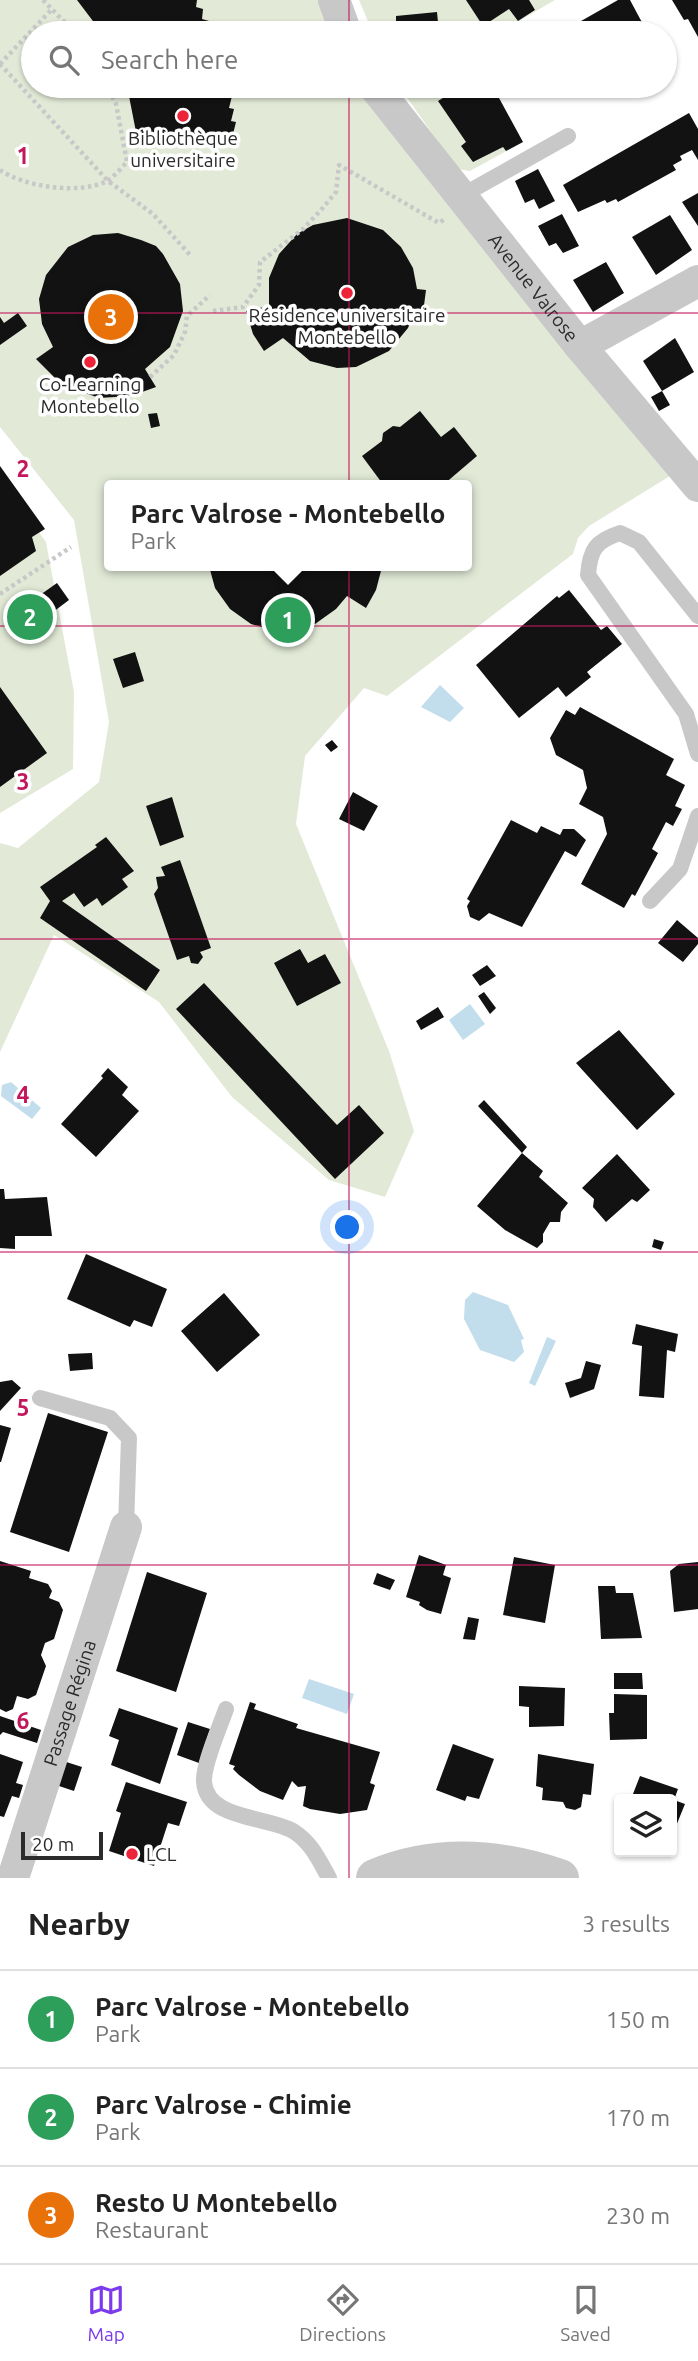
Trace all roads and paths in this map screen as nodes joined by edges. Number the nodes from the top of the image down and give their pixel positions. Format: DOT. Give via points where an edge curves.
graph roads {
  1 [pos="43,0"];
  2 [pos="334,0"];
  3 [pos="53,8"];
  4 [pos="41,21"];
  5 [pos="64,21"];
  6 [pos="342,21"];
  7 [pos="21,42"];
  8 [pos="0,64"];
  9 [pos="21,87"];
  10 [pos="31,98"];
  11 [pos="113,98"];
  12 [pos="382,98"];
  13 [pos="568,136"];
  14 [pos="0,170"];
  15 [pos="108,181"];
  16 [pos="456,205"];
  17 [pos="191,256"];
  18 [pos="698,281"];
  19 [pos="209,295"];
  20 [pos="213,311"];
  21 [pos="580,346"];
  22 [pos="150,377"];
  23 [pos="698,486"];
  24 [pos="71,547"];
  25 [pos="0,594"];
  26 [pos="698,616"];
  27 [pos="698,754"];
  28 [pos="698,816"];
  29 [pos="650,901"];
  30 [pos="40,1398"];
  31 [pos="126,1527"];
  32 [pos="226,1709"];
  33 [pos="13,1878"];
  34 [pos="329,1878"];
  35 [pos="375,1878"];
  36 [pos="560,1878"];
  1 -- 3 [label="path"];
  2 -- 6 [label="street"];
  3 -- 4 [label="path"];
  3 -- 5 [label="path"];
  7 -- 8 [label="path"];
  8 -- 9 [label="path"];
  10 -- 15 [label="path"];
  11 -- 15 [label="path" via="127,162"];
  12 -- 16 [label="street, Avenue Valrose"];
  13 -- 16 [label="lane"];
  14 -- 15 [label="path" via="57,189"];
  15 -- 17 [label="path" via="153,214"];
  16 -- 20 [label="path" via="439,223 339,165 335,191 303,229 260,262 259,285 243,307"];
  16 -- 21 [label="street, Avenue Valrose"];
  18 -- 21 [label="street"];
  19 -- 22 [label="path" via="187,316 174,355"];
  21 -- 23 [label="street, Avenue Valrose"];
  24 -- 25 [label="path"];
  26 -- 27 [label="lane" via="639,542 620,533 599,540 589,555 588,575 686,714"];
  28 -- 29 [label="lane" via="680,869"];
  30 -- 31 [label="lane" via="110,1418 129,1438"];
  31 -- 33 [label="street, Passage Régina"];
  32 -- 34 [label="lane" via="204,1779 207,1796 217,1806 291,1830 305,1840"];
  35 -- 36 [label="street" via="433,1860 476,1859"];
}
